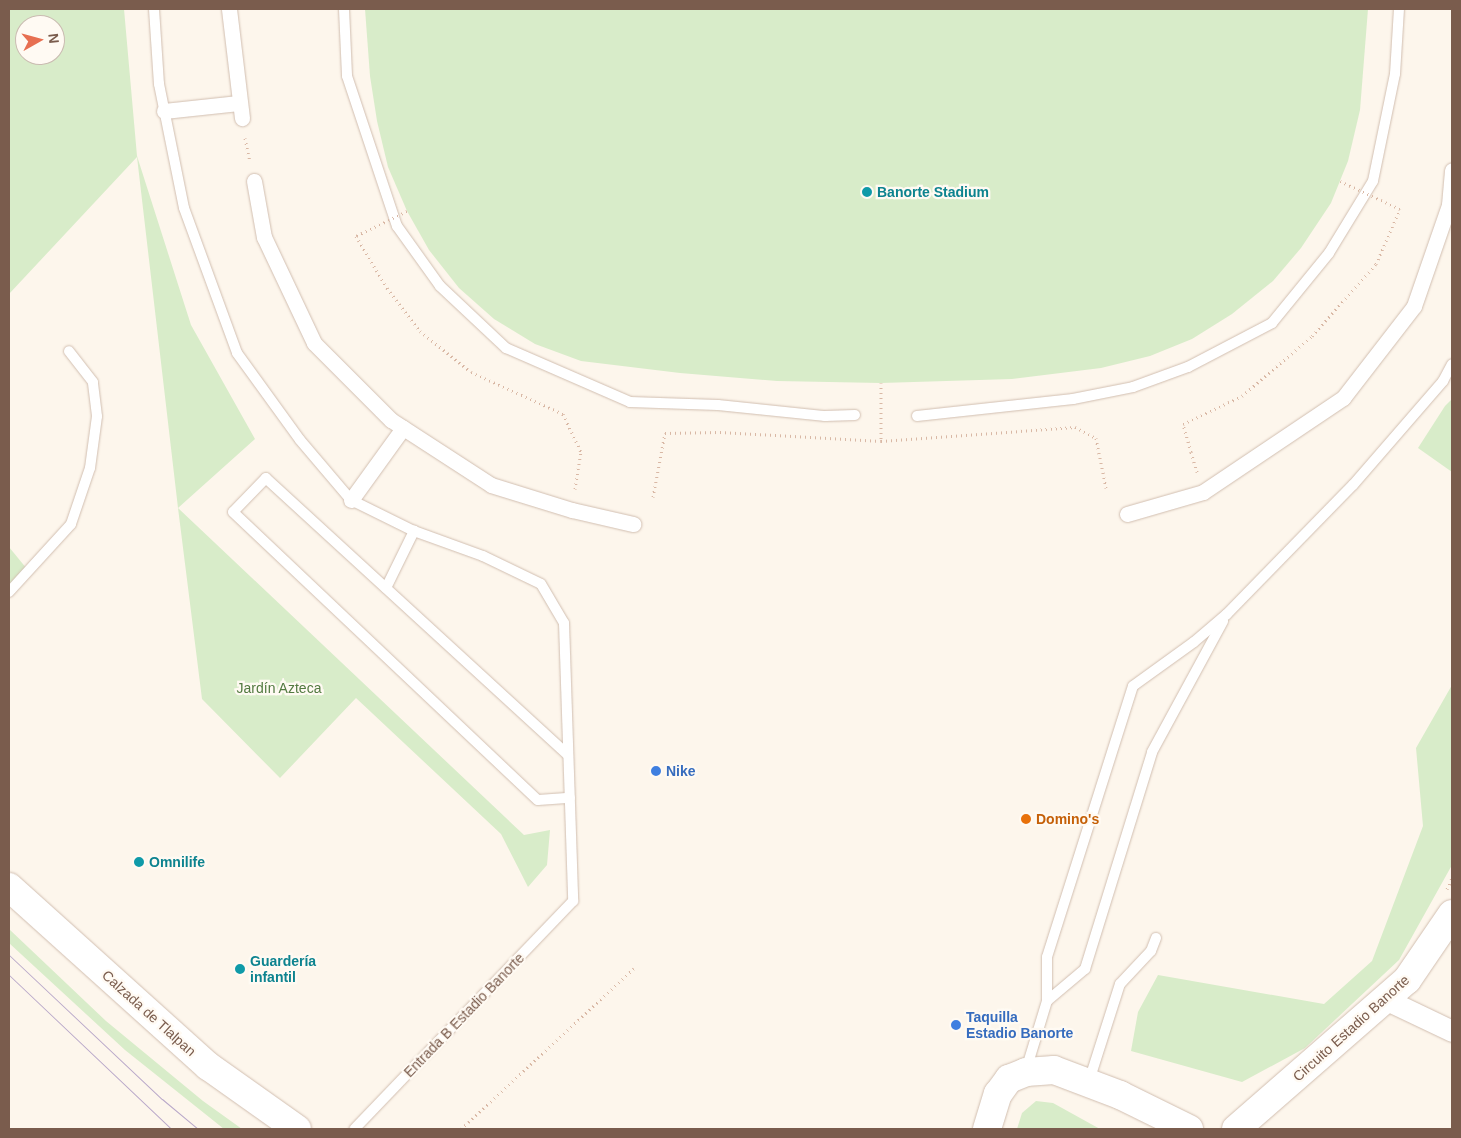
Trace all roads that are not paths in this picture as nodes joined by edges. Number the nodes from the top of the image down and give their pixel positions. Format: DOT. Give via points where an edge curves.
graph roads {
  1 [pos="154,9"];
  2 [pos="229,9"];
  3 [pos="344,9"];
  4 [pos="1399,9"];
  5 [pos="164,111"];
  6 [pos="1452,170"];
  7 [pos="254,181"];
  8 [pos="68,351"];
  9 [pos="1452,364"];
  10 [pos="855,415"];
  11 [pos="917,416"];
  12 [pos="403,428"];
  13 [pos="351,500"];
  14 [pos="1127,514"];
  15 [pos="633,524"];
  16 [pos="414,531"];
  17 [pos="386,588"];
  18 [pos="9,592"];
  19 [pos="1227,614"];
  20 [pos="568,755"];
  21 [pos="570,798"];
  22 [pos="9,887"];
  23 [pos="1452,914"];
  24 [pos="1156,938"];
  25 [pos="1385,1000"];
  26 [pos="1047,1002"];
  27 [pos="1452,1031"];
  28 [pos="1026,1072"];
  29 [pos="1088,1082"];
  30 [pos="297,1129"];
  31 [pos="354,1129"];
  32 [pos="987,1129"];
  33 [pos="1189,1129"];
  34 [pos="1236,1129"];
  1 -- 5 [label="lane"];
  2 -- 5 [label="street" via="240,110"];
  3 -- 10 [label="lane" via="347,76 397,226 440,286 506,348 630,402 718,404 824,416"];
  4 -- 11 [label="lane" via="1395,74 1372,181 1329,253 1272,323 1188,367 1133,387 1073,399"];
  5 -- 13 [label="lane" via="184,208 236,353 300,440"];
  6 -- 14 [label="street" via="1449,205 1414,306 1343,398 1202,492"];
  7 -- 12 [label="street" via="264,237 314,343 391,420"];
  8 -- 18 [label="lane" via="93,382 97,416 90,468 71,524"];
  9 -- 19 [label="lane" via="1444,381 1353,485"];
  12 -- 13 [label="street"];
  12 -- 15 [label="street" via="491,484 572,510"];
  13 -- 16 [label="lane"];
  16 -- 17 [label="lane"];
  16 -- 20 [label="lane" via="483,556 541,584 564,623"];
  17 -- 20 [label="lane"];
  17 -- 21 [label="lane" via="266,478 233,512 538,800"];
  19 -- 26 [label="lane" via="1152,752 1085,969"];
  19 -- 26 [label="lane" via="1133,686 1047,958"];
  20 -- 21 [label="lane"];
  21 -- 31 [label="lane, Entrada B Estadio Banorte" via="573,902"];
  22 -- 30 [label="main road, Calzada de Tlalpan" via="208,1066"];
  23 -- 25 [label="main road, Circuito Estadio Banorte" via="1407,980"];
  24 -- 29 [label="lane" via="1151,951 1120,984"];
  25 -- 27 [label="street"];
  25 -- 34 [label="main road, Circuito Estadio Banorte"];
  26 -- 28 [label="lane"];
  28 -- 29 [label="main road" via="1054,1070"];
  28 -- 32 [label="main road" via="1008,1079 998,1094"];
  29 -- 33 [label="main road"];
}
